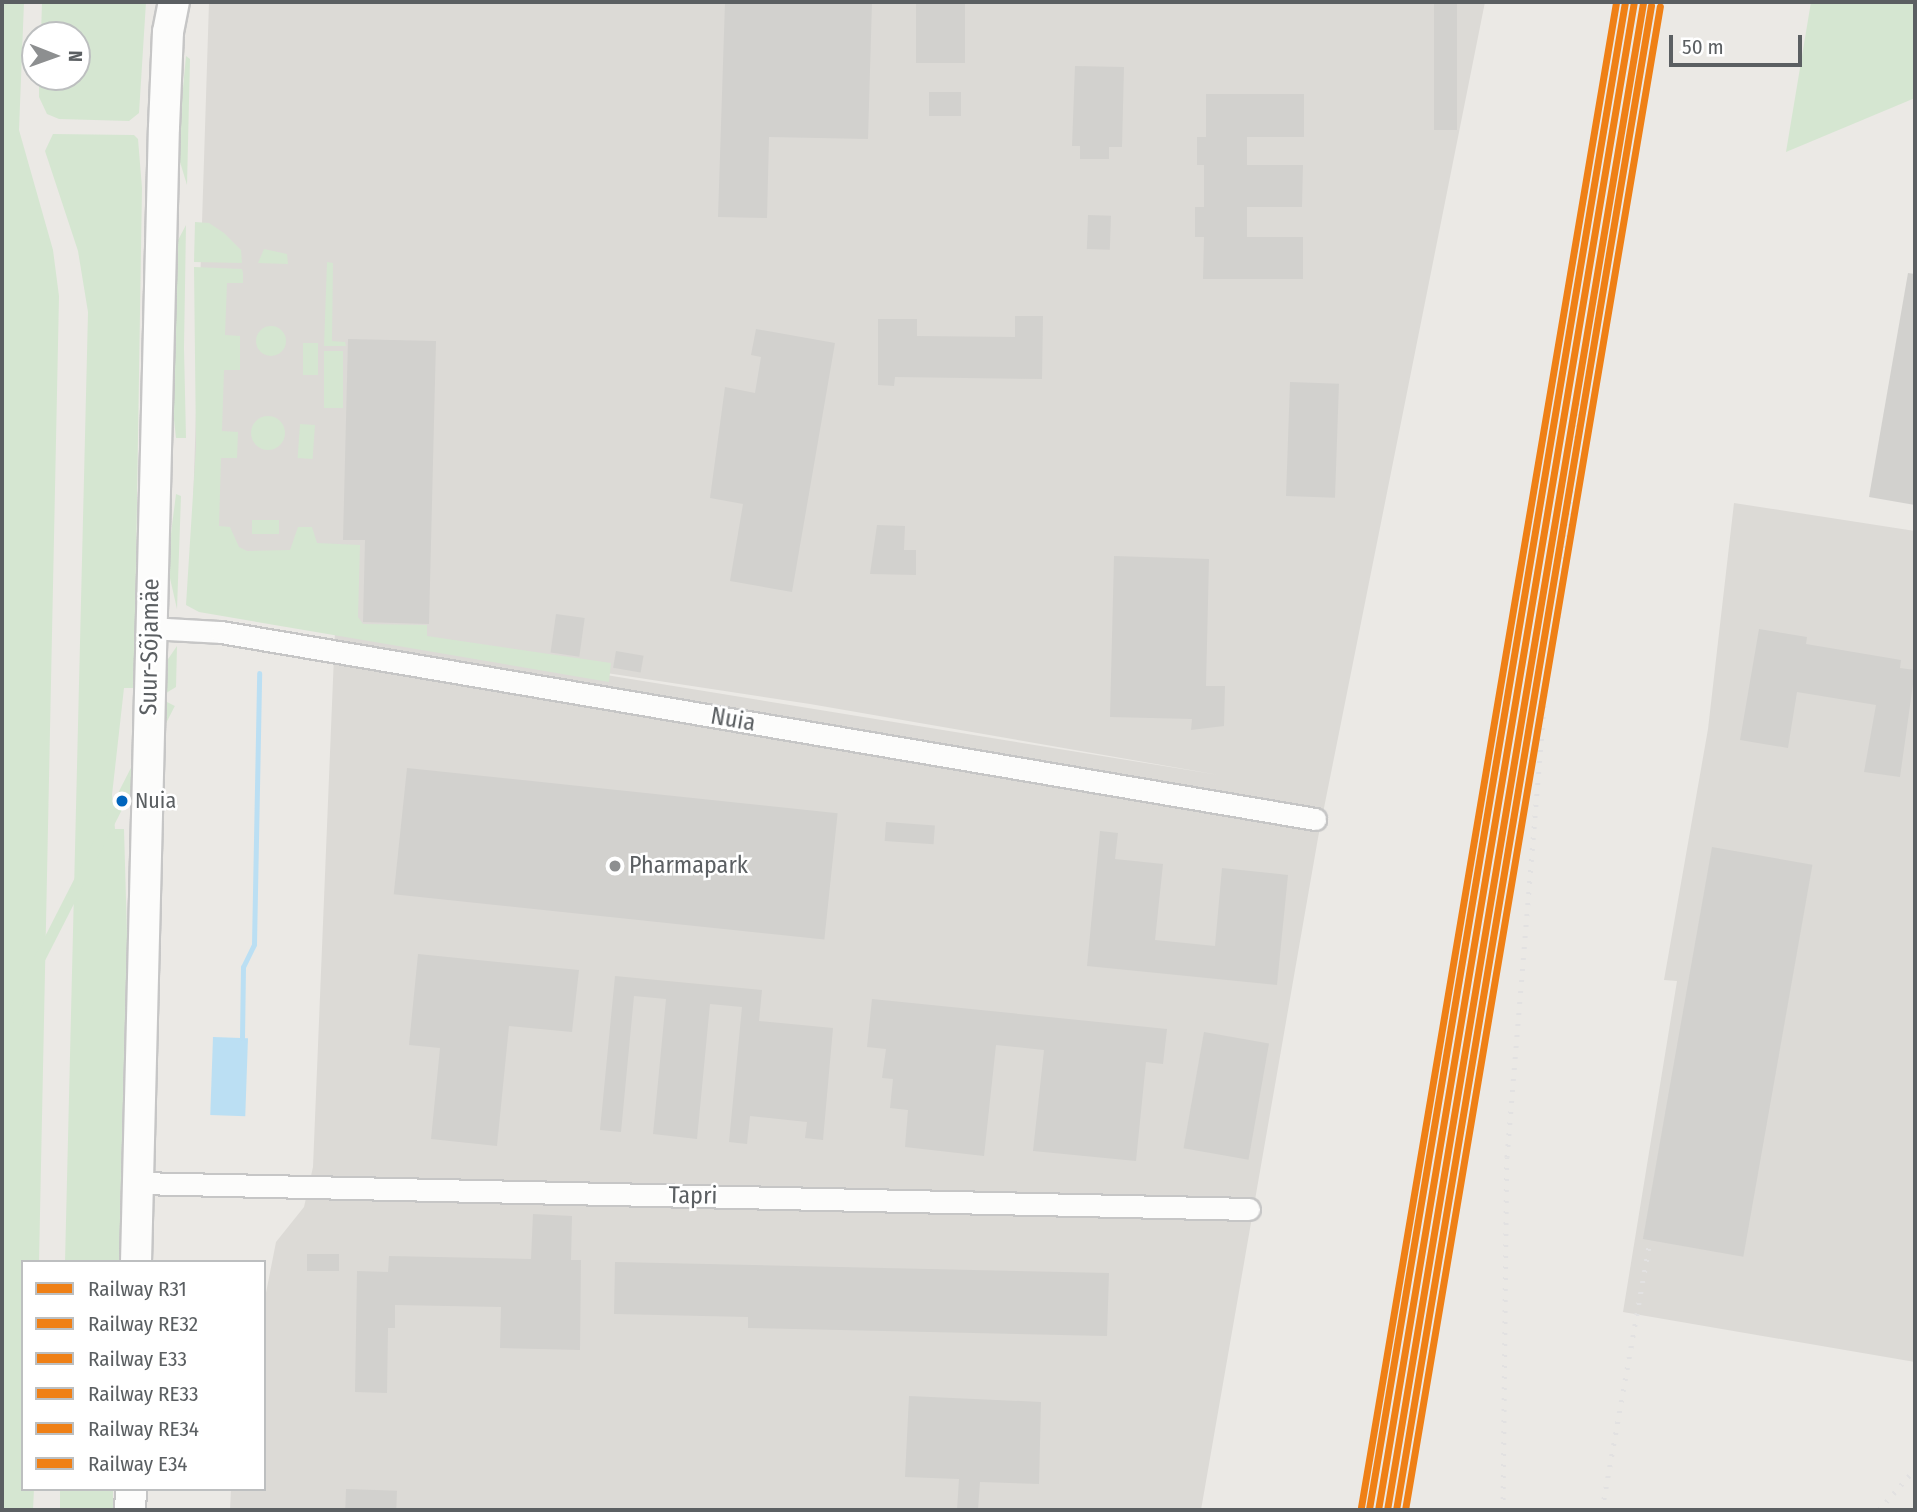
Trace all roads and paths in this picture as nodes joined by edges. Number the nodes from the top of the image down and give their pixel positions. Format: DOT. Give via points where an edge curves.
graph roads {
  1 [pos="162,2"];
  2 [pos="174,2"];
  3 [pos="168,32"];
  4 [pos="151,628"];
  5 [pos="1315,819"];
  6 [pos="138,1183"];
  7 [pos="1249,1209"];
  8 [pos="136,1260"];
  9 [pos="131,1491"];
  10 [pos="130,1510"];
  1 -- 3 [label="main road, Suur-Sõjamäe"];
  2 -- 3 [label="main road, Suur-Sõjamäe"];
  3 -- 4 [label="main road, Suur-Sõjamäe"];
  4 -- 5 [label="street, Nuia" via="221,632"];
  4 -- 6 [label="main road, Suur-Sõjamäe"];
  6 -- 7 [label="street, Tapri"];
  6 -- 8 [label="main road, Suur-Sõjamäe"];
  9 -- 10 [label="main road"];
}
